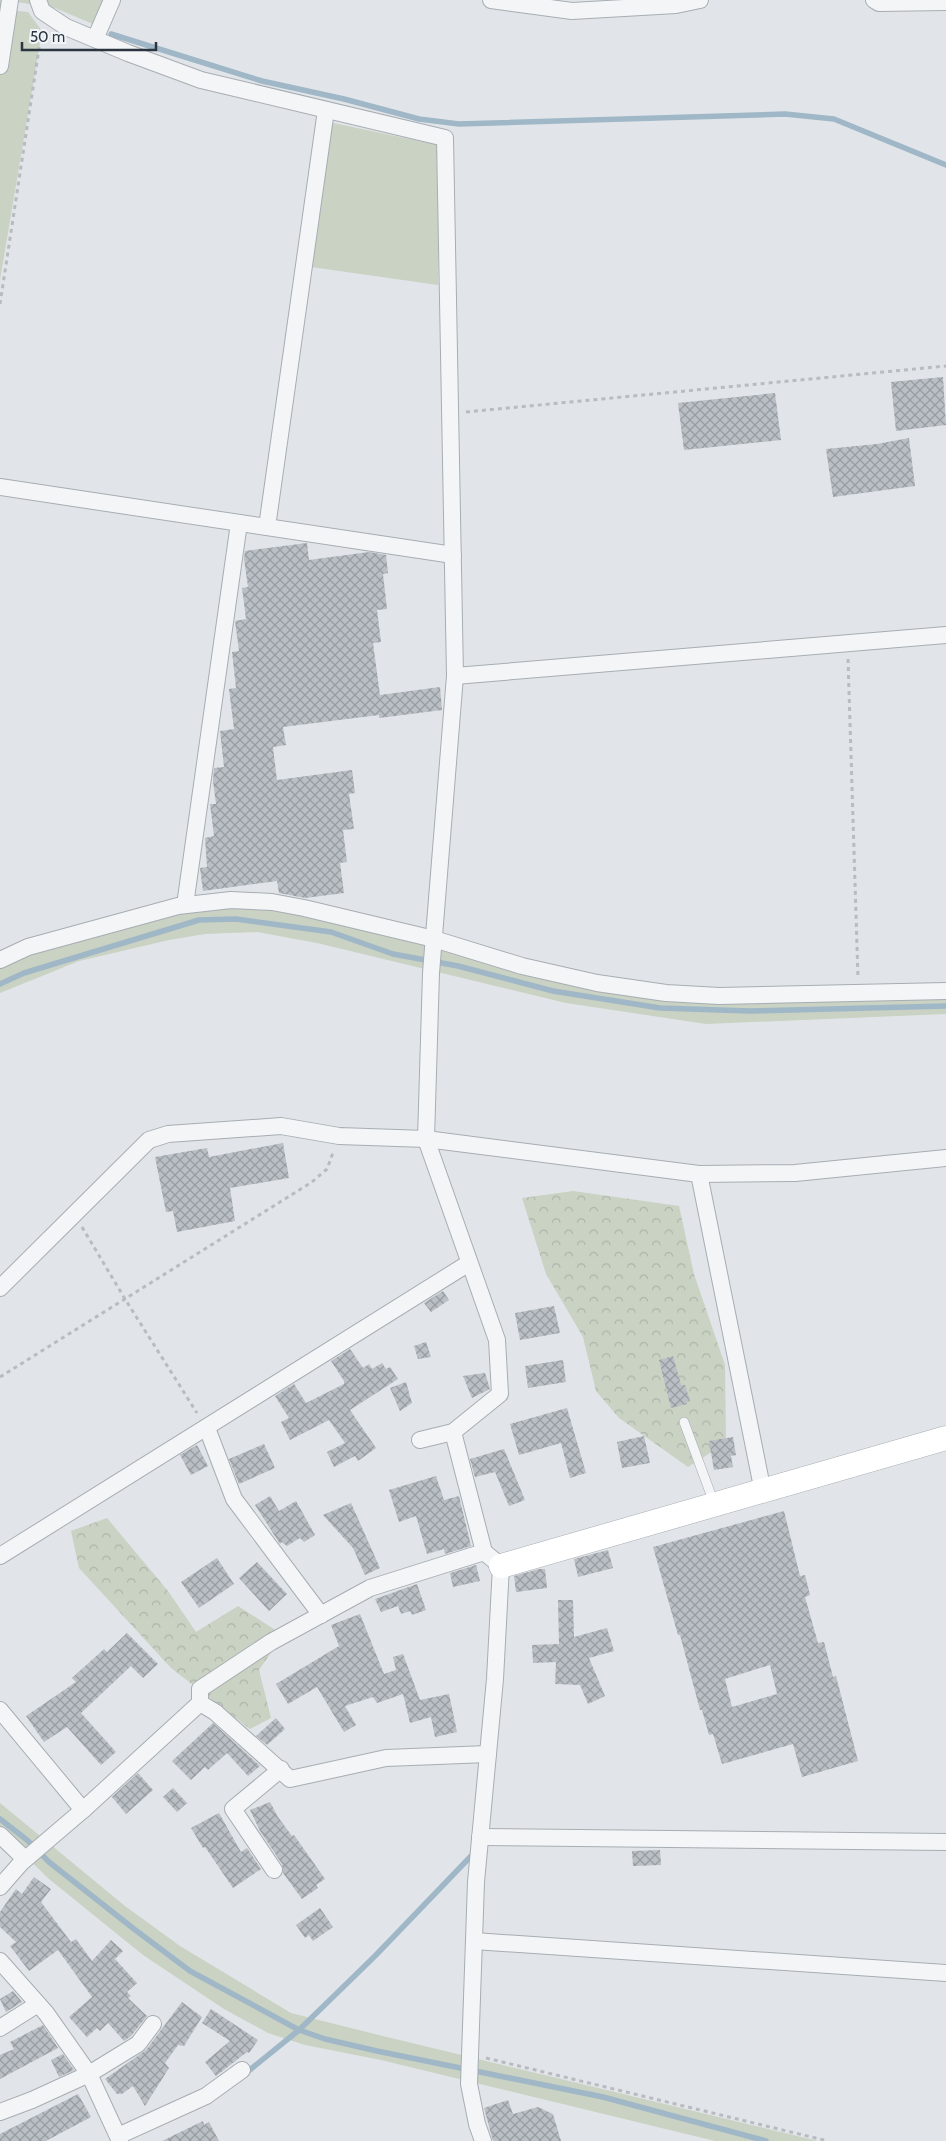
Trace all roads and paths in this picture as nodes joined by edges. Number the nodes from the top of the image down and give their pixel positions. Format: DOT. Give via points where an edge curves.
graph roads {
  1 [pos="10,0"];
  2 [pos="112,0"];
  3 [pos="491,0"];
  4 [pos="700,0"];
  5 [pos="874,0"];
  6 [pos="946,2"];
  7 [pos="40,6"];
  8 [pos="96,39"];
  9 [pos="0,66"];
  10 [pos="326,110"];
  11 [pos="0,304"];
  12 [pos="946,366"];
  13 [pos="450,414"];
  14 [pos="0,487"];
  15 [pos="239,523"];
  16 [pos="267,527"];
  17 [pos="453,555"];
  18 [pos="946,635"];
  19 [pos="847,643"];
  20 [pos="455,676"];
  21 [pos="185,905"];
  22 [pos="434,941"];
  23 [pos="0,960"];
  24 [pos="946,991"];
  25 [pos="859,993"];
  26 [pos="339,1136"];
  27 [pos="426,1139"];
  28 [pos="946,1158"];
  29 [pos="699,1174"];
  30 [pos="74,1214"];
  31 [pos="469,1263"];
  32 [pos="0,1288"];
  33 [pos="125,1299"];
  34 [pos="0,1377"];
  35 [pos="684,1422"];
  36 [pos="207,1428"];
  37 [pos="453,1432"];
  38 [pos="946,1438"];
  39 [pos="420,1440"];
  40 [pos="763,1492"];
  41 [pos="715,1506"];
  42 [pos="0,1556"];
  43 [pos="492,1559"];
  44 [pos="321,1615"];
  45 [pos="200,1703"];
  46 [pos="0,1710"];
  47 [pos="488,1754"];
  48 [pos="281,1769"];
  49 [pos="83,1810"];
  50 [pos="0,1835"];
  51 [pos="480,1837"];
  52 [pos="946,1842"];
  53 [pos="26,1859"];
  54 [pos="274,1870"];
  55 [pos="0,1887"];
  56 [pos="474,1941"];
  57 [pos="0,1961"];
  58 [pos="946,1973"];
  59 [pos="38,2004"];
  60 [pos="152,2024"];
  61 [pos="0,2028"];
  62 [pos="471,2054"];
  63 [pos="242,2070"];
  64 [pos="89,2074"];
  65 [pos="0,2112"];
  66 [pos="119,2138"];
  67 [pos="483,2141"];
  68 [pos="828,2141"];
  1 -- 9 [label="street"];
  2 -- 8 [label="street"];
  3 -- 4 [label="street" via="572,11 676,5"];
  5 -- 6 [label="street" via="879,3"];
  7 -- 8 [label="street" via="66,27"];
  7 -- 11 [label="path" via="42,31"];
  8 -- 10 [label="street" via="201,80"];
  10 -- 13 [label="street" via="446,138"];
  10 -- 16 [label="street"];
  12 -- 13 [label="path"];
  13 -- 17 [label="street"];
  14 -- 15 [label="street"];
  15 -- 16 [label="street"];
  15 -- 21 [label="street"];
  16 -- 17 [label="street"];
  17 -- 20 [label="street"];
  18 -- 19 [label="street"];
  19 -- 20 [label="street"];
  19 -- 25 [label="path"];
  20 -- 22 [label="street"];
  21 -- 22 [label="street" via="231,900 272,902"];
  21 -- 23 [label="street" via="28,947"];
  22 -- 25 [label="street" via="597,983 666,993 719,996"];
  22 -- 27 [label="street"];
  24 -- 25 [label="street"];
  26 -- 27 [label="street"];
  26 -- 30 [label="street" via="281,1126 168,1134 149,1140"];
  26 -- 33 [label="path" via="327,1169 312,1182"];
  27 -- 29 [label="street"];
  27 -- 31 [label="street"];
  28 -- 29 [label="street" via="795,1173"];
  29 -- 40 [label="street"];
  30 -- 32 [label="street"];
  30 -- 33 [label="path"];
  31 -- 36 [label="street"];
  31 -- 37 [label="street" via="497,1340 500,1394"];
  33 -- 34 [label="path"];
  33 -- 36 [label="path"];
  35 -- 41 [label="lane"];
  36 -- 42 [label="street"];
  36 -- 44 [label="street" via="234,1499"];
  37 -- 39 [label="street"];
  37 -- 43 [label="street"];
  38 -- 40 [label="street"];
  40 -- 41 [label="street"];
  41 -- 43 [label="street"];
  43 -- 44 [label="street" via="370,1588"];
  43 -- 47 [label="street" via="495,1679"];
  44 -- 45 [label="street" via="271,1642 200,1689"];
  45 -- 48 [label="street"];
  45 -- 49 [label="street"];
  46 -- 49 [label="street"];
  47 -- 48 [label="street" via="386,1758 290,1779"];
  47 -- 51 [label="street"];
  48 -- 54 [label="street" via="233,1809"];
  49 -- 53 [label="street"];
  50 -- 53 [label="street"];
  51 -- 52 [label="street"];
  51 -- 56 [label="street"];
  53 -- 55 [label="street"];
  56 -- 58 [label="street"];
  56 -- 62 [label="street"];
  57 -- 59 [label="street"];
  59 -- 61 [label="street"];
  59 -- 64 [label="street"];
  60 -- 64 [label="street" via="138,2044"];
  62 -- 67 [label="street" via="469,2084"];
  62 -- 68 [label="path"];
  63 -- 66 [label="street" via="206,2096"];
  64 -- 65 [label="street"];
  64 -- 66 [label="street"];
}
